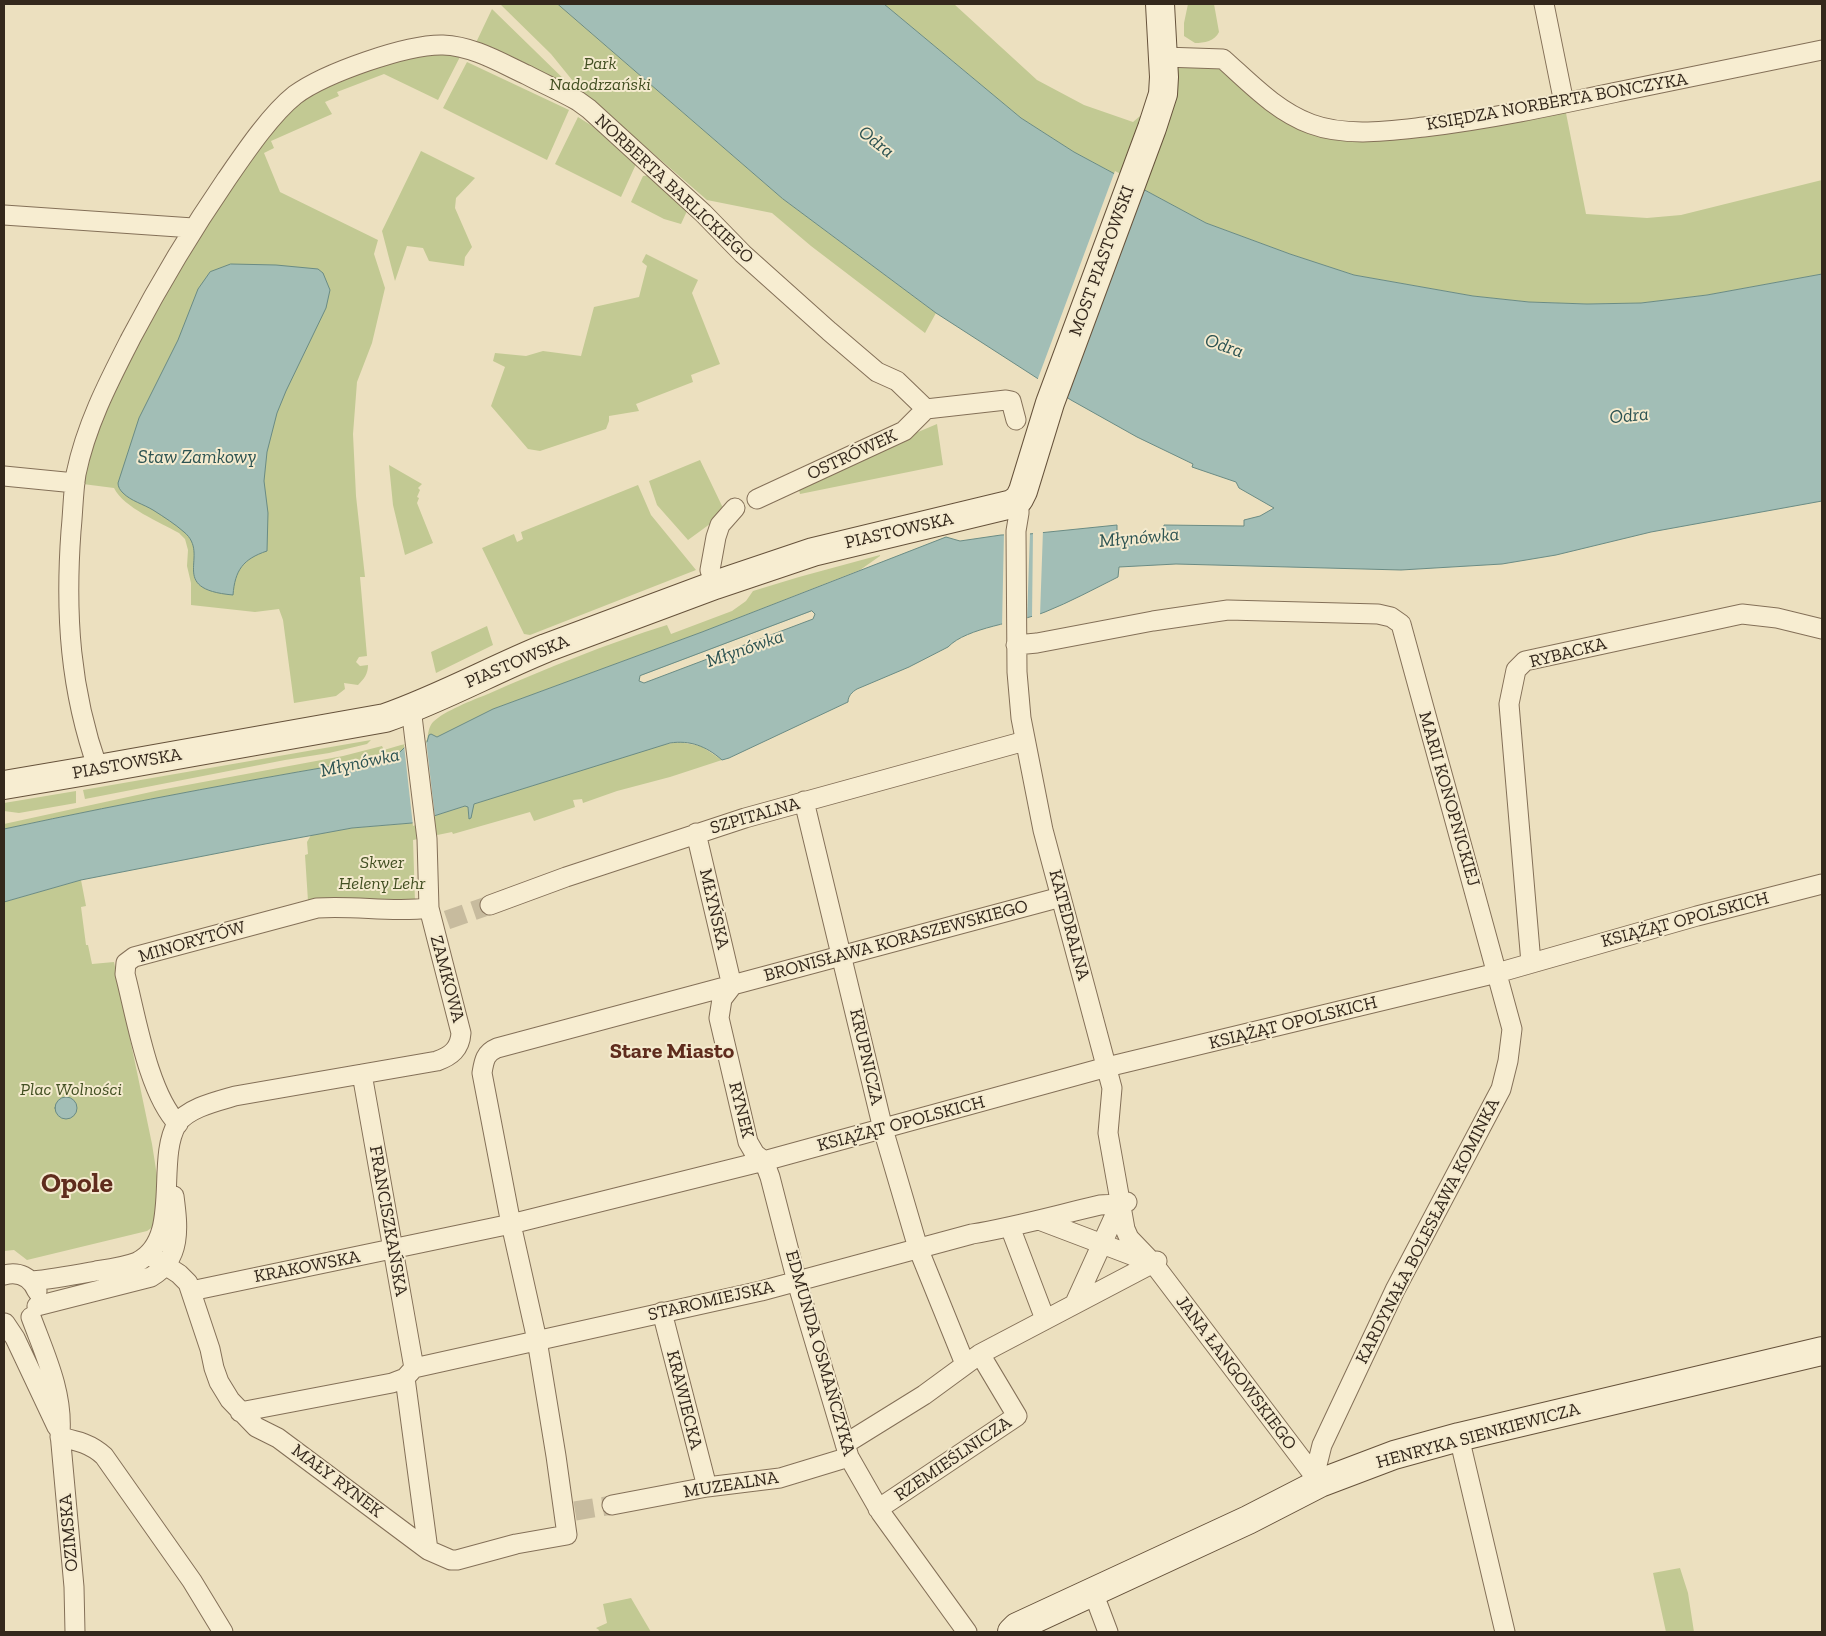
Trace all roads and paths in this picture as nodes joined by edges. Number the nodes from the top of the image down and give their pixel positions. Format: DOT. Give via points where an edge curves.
graph roads {
  1 [pos="1160,4"];
  2 [pos="1544,4"];
  3 [pos="1822,50"];
  4 [pos="1164,57"];
  5 [pos="1564,103"];
  6 [pos="4,215"];
  7 [pos="193,228"];
  8 [pos="926,408"];
  9 [pos="1016,420"];
  10 [pos="4,476"];
  11 [pos="75,482"];
  12 [pos="757,499"];
  13 [pos="1019,499"];
  14 [pos="735,508"];
  15 [pos="715,585"];
  16 [pos="1822,629"];
  17 [pos="1016,645"];
  18 [pos="411,708"];
  19 [pos="1025,742"];
  20 [pos="98,770"];
  21 [pos="4,785"];
  22 [pos="804,802"];
  23 [pos="696,833"];
  24 [pos="1822,884"];
  25 [pos="1061,897"];
  26 [pos="490,905"];
  27 [pos="436,917"];
  28 [pos="842,956"];
  29 [pos="1531,963"];
  30 [pos="1497,973"];
  31 [pos="732,986"];
  32 [pos="457,1048"];
  33 [pos="484,1061"];
  34 [pos="1107,1067"];
  35 [pos="362,1074"];
  36 [pos="178,1124"];
  37 [pos="883,1129"];
  38 [pos="169,1158"];
  39 [pos="764,1161"];
  40 [pos="1124,1203"];
  41 [pos="1038,1220"];
  42 [pos="511,1224"];
  43 [pos="1008,1228"];
  44 [pos="1102,1244"];
  45 [pos="918,1248"];
  46 [pos="148,1254"];
  47 [pos="393,1256"];
  48 [pos="1155,1262"];
  49 [pos="166,1266"];
  50 [pos="4,1274"];
  51 [pos="32,1281"];
  52 [pos="797,1282"];
  53 [pos="191,1291"];
  54 [pos="1075,1303"];
  55 [pos="34,1311"];
  56 [pos="662,1312"];
  57 [pos="1043,1320"];
  58 [pos="4,1322"];
  59 [pos="537,1339"];
  60 [pos="1822,1352"];
  61 [pos="972,1359"];
  62 [pos="414,1371"];
  63 [pos="240,1412"];
  64 [pos="60,1435"];
  65 [pos="1460,1437"];
  66 [pos="847,1451"];
  67 [pos="1314,1468"];
  68 [pos="706,1487"];
  69 [pos="612,1504"];
  70 [pos="878,1509"];
  71 [pos="428,1550"];
  72 [pos="1093,1592"];
  73 [pos="1034,1624"];
  74 [pos="961,1630"];
  75 [pos="75,1632"];
  76 [pos="223,1632"];
  77 [pos="1012,1632"];
  78 [pos="1108,1632"];
  79 [pos="1505,1632"];
  1 -- 4 [label="street, MOST PIASTOWSKI"];
  2 -- 5 [label="street"];
  3 -- 5 [label="street, KSIĘDZA NORBERTA BONCZYKA"];
  4 -- 5 [label="street, KSIĘDZA NORBERTA BONCZYKA" via="1223,59 1257,91 1283,109 1311,124 1340,130 1430,126"];
  4 -- 13 [label="street, MOST PIASTOWSKI" via="1163,94 1155,119 1050,403"];
  6 -- 7 [label="street"];
  7 -- 8 [label="street, NORBERTA BARLICKIEGO" via="270,121 295,96 314,83 376,59 426,46 458,47 491,58 590,109 743,254 878,372 897,382"];
  7 -- 11 [label="street, NORBERTA BARLICKIEGO" via="115,369 90,423"];
  8 -- 9 [label="street" via="1006,400 1011,401"];
  8 -- 12 [label="street, OSTRÓWEK" via="904,431"];
  10 -- 11 [label="street"];
  11 -- 20 [label="street, NORBERTA BARLICKIEGO" via="68,610 76,690"];
  13 -- 15 [label="street, PIASTOWSKA" via="1012,504 813,552"];
  13 -- 17 [label="street, KATEDRALNA"];
  14 -- 15 [label="street" via="720,525 716,537 710,570"];
  15 -- 18 [label="street, PIASTOWSKA" via="546,648"];
  16 -- 29 [label="street, RYBACKA" via="1777,618 1742,614 1525,661 1516,670 1509,704"];
  17 -- 19 [label="street, KATEDRALNA"];
  17 -- 30 [label="street, MARII KONOPNICKIEJ" via="1228,610 1391,617 1401,624"];
  18 -- 20 [label="street, PIASTOWSKA" via="384,718"];
  18 -- 27 [label="street, ZAMKOWA" via="427,839 427,865"];
  19 -- 22 [label="street, SZPITALNA"];
  19 -- 25 [label="street, KATEDRALNA"];
  20 -- 21 [label="street, PIASTOWSKA"];
  22 -- 23 [label="street, SZPITALNA"];
  22 -- 28 [label="street, KRUPNICZA"];
  23 -- 26 [label="street, SZPITALNA"];
  23 -- 31 [label="street, MŁYŃSKA"];
  24 -- 29 [label="street, KSIĄŻĄT OPOLSKICH"];
  25 -- 28 [label="street, BRONISŁAWA KORASZEWSKIEGO"];
  25 -- 34 [label="street, KATEDRALNA"];
  27 -- 32 [label="street, ZAMKOWA" via="461,1033"];
  27 -- 36 [label="street, MINORYTÓW" via="408,911 317,908 134,957 126,962 125,974 155,1087"];
  28 -- 31 [label="street, BRONISŁAWA KORASZEWSKIEGO"];
  28 -- 37 [label="street, KRUPNICZA"];
  29 -- 30 [label="street, KSIĄŻĄT OPOLSKICH"];
  30 -- 34 [label="street, KSIĄŻĄT OPOLSKICH"];
  30 -- 67 [label="street, KARDYNAŁA BOLESŁAWA KOMINKA" via="1512,1029 1501,1089 1395,1290"];
  31 -- 33 [label="street" via="497,1048 490,1051"];
  31 -- 39 [label="street, RYNEK" via="722,999 719,1018 748,1142"];
  32 -- 33 [label="street"];
  32 -- 35 [label="street, ZAMKOWA" via="450,1056 437,1061"];
  33 -- 42 [label="street" via="482,1073"];
  34 -- 37 [label="street, KSIĄŻĄT OPOLSKICH"];
  34 -- 40 [label="street, KATEDRALNA" via="1112,1094 1108,1133"];
  35 -- 36 [label="street" via="219,1100 191,1113"];
  35 -- 47 [label="street, FRANCISZKAŃSKA"];
  36 -- 38 [label="street"];
  37 -- 39 [label="street, KSIĄŻĄT OPOLSKICH"];
  37 -- 45 [label="street, KRUPNICZA"];
  38 -- 46 [label="street" via="165,1217"];
  38 -- 49 [label="street" via="177,1222 174,1248"];
  39 -- 42 [label="street"];
  39 -- 52 [label="street, EDMUNDA OSMAŃCZYKA"];
  40 -- 41 [label="street, STAROMIEJSKA"];
  40 -- 44 [label="street"];
  40 -- 48 [label="street, JANA ŁANGOWSKIEGO" via="1122,1219 1129,1238"];
  41 -- 43 [label="street, STAROMIEJSKA"];
  41 -- 44 [label="street"];
  42 -- 47 [label="street, KRAKOWSKA"];
  42 -- 59 [label="street"];
  43 -- 45 [label="street, STAROMIEJSKA"];
  43 -- 57 [label="street"];
  44 -- 48 [label="street"];
  44 -- 54 [label="street"];
  45 -- 52 [label="street, STAROMIEJSKA"];
  45 -- 61 [label="street, KRUPNICZA"];
  46 -- 49 [label="street"];
  46 -- 51 [label="street" via="137,1262 119,1267"];
  47 -- 53 [label="street, KRAKOWSKA"];
  47 -- 62 [label="street, FRANCISZKAŃSKA"];
  48 -- 54 [label="street, MUZEALNA"];
  48 -- 67 [label="street, JANA ŁANGOWSKIEGO"];
  49 -- 53 [label="street" via="184,1278"];
  49 -- 55 [label="street" via="151,1277"];
  50 -- 51 [label="street" via="18,1273"];
  51 -- 55 [label="street, OZIMSKA" via="38,1297"];
  52 -- 56 [label="street, STAROMIEJSKA"];
  52 -- 66 [label="street, EDMUNDA OSMAŃCZYKA"];
  53 -- 63 [label="street, MAŁY RYNEK" via="219,1382"];
  54 -- 57 [label="street, MUZEALNA"];
  55 -- 58 [label="street" via="22,1322"];
  55 -- 64 [label="street, OZIMSKA" via="57,1390"];
  56 -- 59 [label="street, STAROMIEJSKA"];
  56 -- 68 [label="street, KRAWIECKA"];
  57 -- 61 [label="street, MUZEALNA"];
  58 -- 64 [label="street, OZIMSKA"];
  59 -- 62 [label="street, STAROMIEJSKA"];
  59 -- 71 [label="street, MAŁY RYNEK" via="556,1456 570,1513 566,1535 457,1560"];
  60 -- 65 [label="street, HENRYKA SIENKIEWICZA"];
  61 -- 66 [label="street, MUZEALNA"];
  61 -- 70 [label="street, RZEMIEŚLNICZA" via="1017,1416"];
  62 -- 63 [label="street" via="392,1383"];
  62 -- 71 [label="street"];
  63 -- 71 [label="street, MAŁY RYNEK" via="256,1428 278,1438"];
  64 -- 75 [label="street, OZIMSKA"];
  64 -- 76 [label="street" via="96,1448 104,1456 192,1581"];
  65 -- 67 [label="street, HENRYKA SIENKIEWICZA" via="1394,1455"];
  65 -- 79 [label="street"];
  66 -- 68 [label="street, MUZEALNA" via="780,1478"];
  66 -- 70 [label="street, EDMUNDA OSMAŃCZYKA"];
  67 -- 72 [label="street, HENRYKA SIENKIEWICZA" via="1248,1520"];
  68 -- 69 [label="street, MUZEALNA"];
  70 -- 74 [label="street, EDMUNDA OSMAŃCZYKA"];
  72 -- 73 [label="street, HENRYKA SIENKIEWICZA"];
  72 -- 78 [label="street"];
  73 -- 77 [label="street, HENRYKA SIENKIEWICZA"];
}
